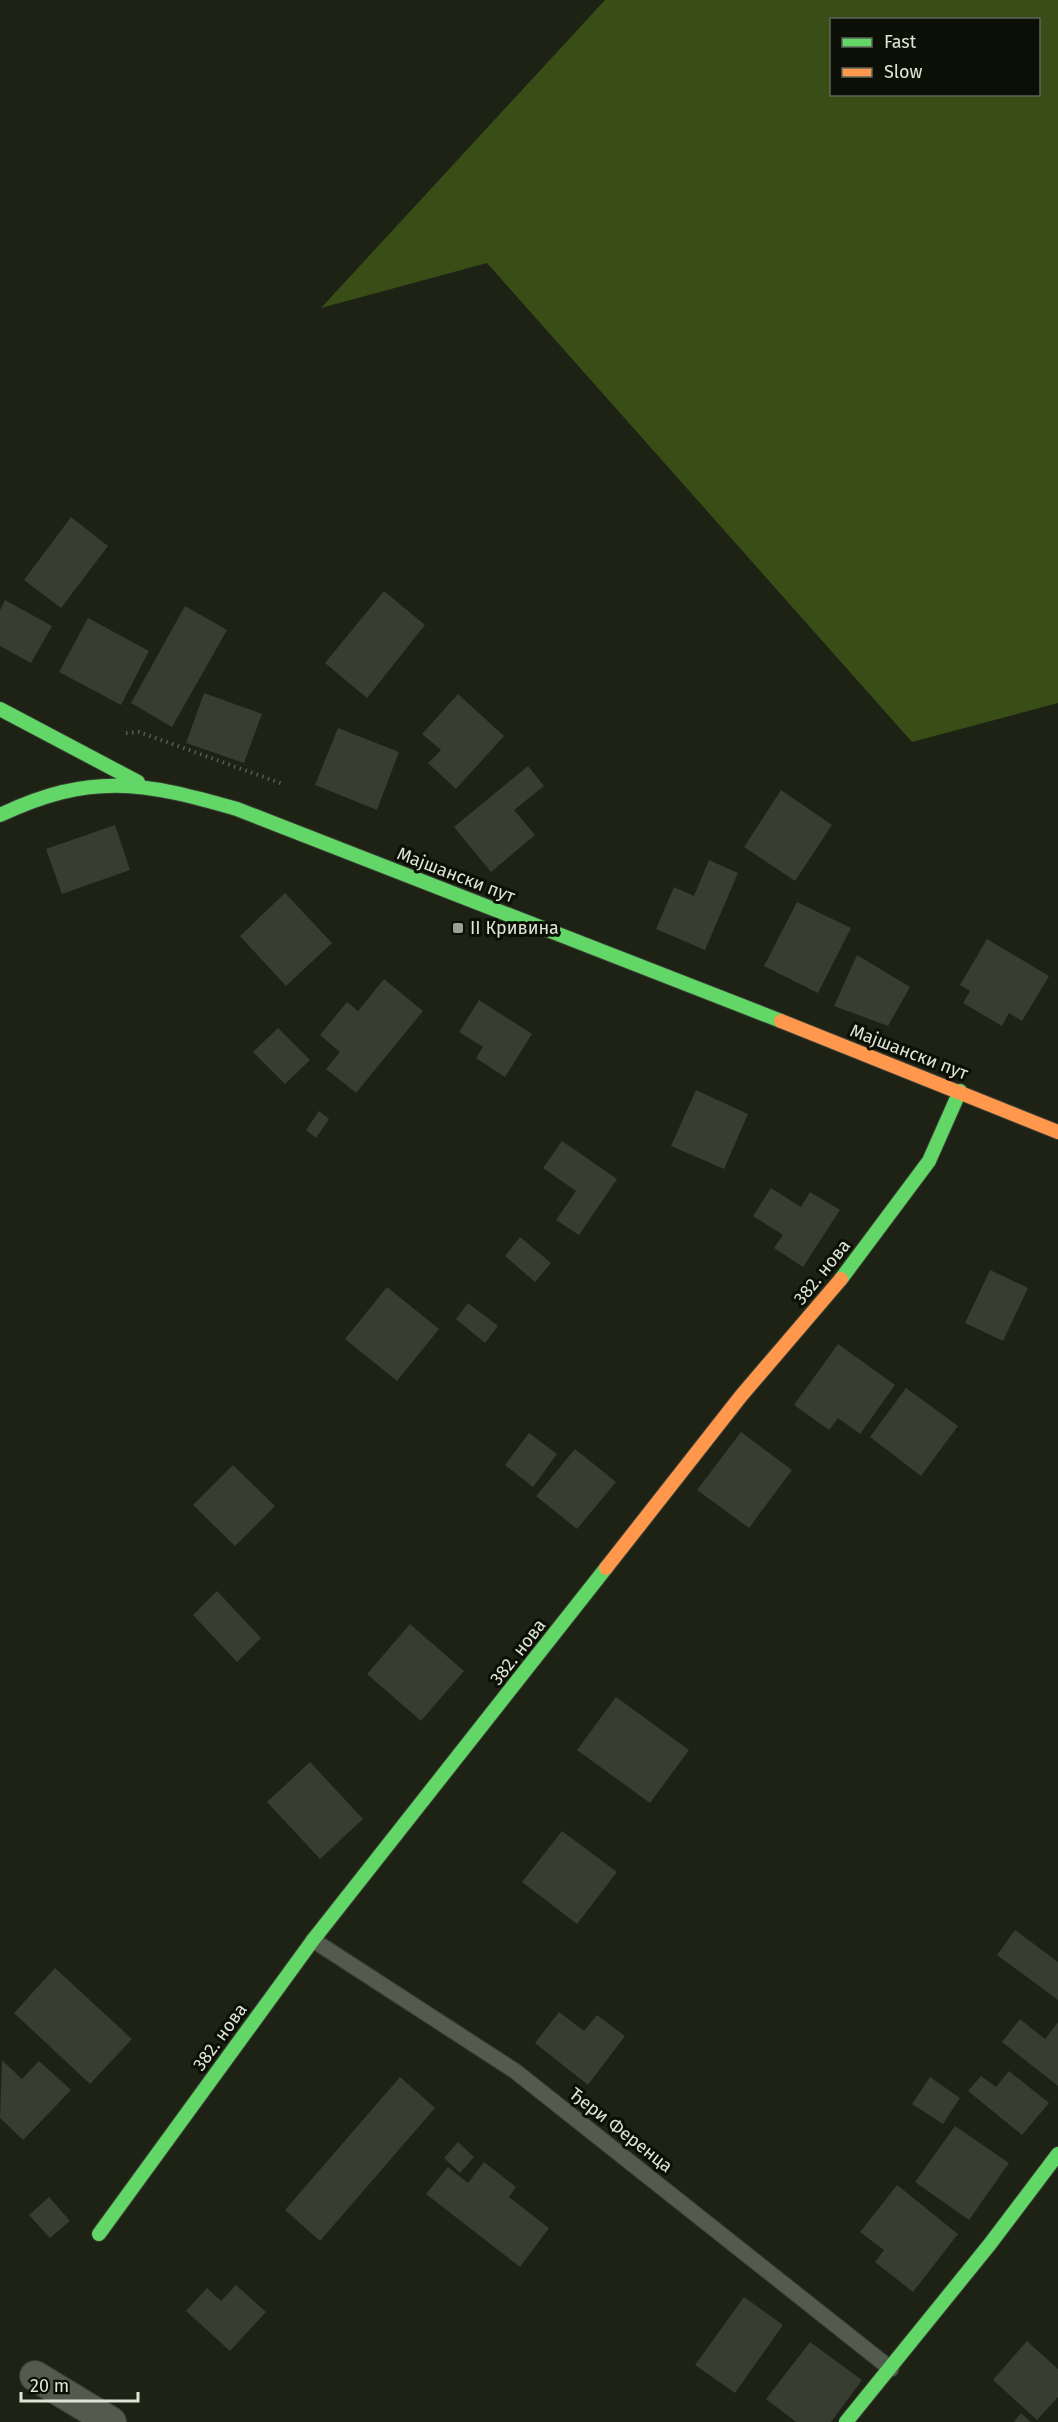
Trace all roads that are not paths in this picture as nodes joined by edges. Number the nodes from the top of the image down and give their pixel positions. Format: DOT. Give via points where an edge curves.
graph roads {
  1 [pos="0,709"];
  2 [pos="145,786"];
  3 [pos="0,815"];
  4 [pos="960,1091"];
  5 [pos="1058,1132"];
  6 [pos="313,1940"];
  7 [pos="1058,2154"];
  8 [pos="99,2234"];
  9 [pos="891,2369"];
  10 [pos="34,2376"];
  11 [pos="111,2422"];
  12 [pos="846,2422"];
  1 -- 2 [label="street"];
  2 -- 3 [label="street, Мајшански пут" via="105,784 61,790 26,801"];
  2 -- 4 [label="street, Мајшански пут" via="237,809"];
  4 -- 5 [label="street, Мајшански пут"];
  4 -- 6 [label="street, 382. нова" via="929,1161 845,1274 741,1396"];
  6 -- 8 [label="street, 382. нова"];
  6 -- 9 [label="lane, Ђери Ференца" via="515,2071"];
  7 -- 9 [label="street"];
  9 -- 12 [label="street"];
  10 -- 11 [label="street"];
}
